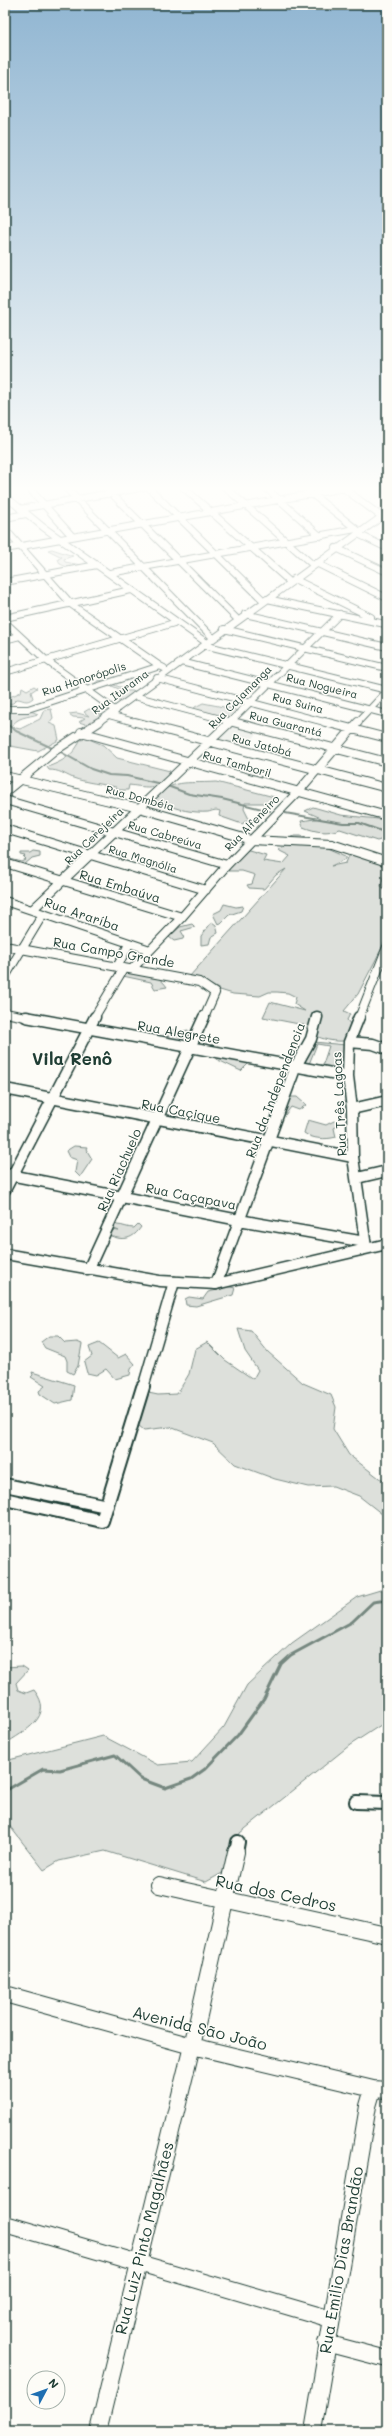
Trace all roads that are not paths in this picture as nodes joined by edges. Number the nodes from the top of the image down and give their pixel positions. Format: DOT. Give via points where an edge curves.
graph roads {
  1 [pos="68,601"];
  2 [pos="89,601"];
  3 [pos="145,601"];
  4 [pos="173,601"];
  5 [pos="219,601"];
  6 [pos="264,601"];
  7 [pos="269,601"];
  8 [pos="337,601"];
  9 [pos="72,605"];
  10 [pos="246,614"];
  11 [pos="340,614"];
  12 [pos="5,618"];
  13 [pos="238,620"];
  14 [pos="5,622"];
  15 [pos="384,622"];
  16 [pos="174,623"];
  17 [pos="224,630"];
  18 [pos="322,631"];
  19 [pos="20,636"];
  20 [pos="120,639"];
  21 [pos="5,640"];
  22 [pos="208,642"];
  23 [pos="387,647"];
  24 [pos="305,648"];
  25 [pos="47,661"];
  26 [pos="181,662"];
  27 [pos="287,665"];
  28 [pos="160,666"];
  29 [pos="387,668"];
  30 [pos="168,670"];
  31 [pos="5,672"];
  32 [pos="157,678"];
  33 [pos="268,683"];
  34 [pos="89,690"];
  35 [pos="387,690"];
  36 [pos="134,696"];
  37 [pos="249,702"];
  38 [pos="5,709"];
  39 [pos="369,709"];
  40 [pos="113,713"];
  41 [pos="387,714"];
  42 [pos="230,722"];
  43 [pos="351,729"];
  44 [pos="81,732"];
  45 [pos="387,738"];
  46 [pos="209,742"];
  47 [pos="335,748"];
  48 [pos="189,762"];
  49 [pos="387,762"];
  50 [pos="317,770"];
  51 [pos="5,776"];
  52 [pos="172,777"];
  53 [pos="22,779"];
  54 [pos="387,788"];
  55 [pos="5,792"];
  56 [pos="298,792"];
  57 [pos="5,800"];
  58 [pos="139,808"];
  59 [pos="387,816"];
  60 [pos="5,829"];
  61 [pos="114,832"];
  62 [pos="251,840"];
  63 [pos="90,855"];
  64 [pos="387,862"];
  65 [pos="5,863"];
  66 [pos="227,864"];
  67 [pos="63,881"];
  68 [pos="206,890"];
  69 [pos="5,901"];
  70 [pos="32,910"];
  71 [pos="43,914"];
  72 [pos="182,917"];
  73 [pos="129,944"];
  74 [pos="5,946"];
  75 [pos="387,948"];
  76 [pos="22,949"];
  77 [pos="150,950"];
  78 [pos="124,968"];
  79 [pos="5,977"];
  80 [pos="215,993"];
  81 [pos="5,1014"];
  82 [pos="317,1017"];
  83 [pos="88,1028"];
  84 [pos="349,1042"];
  85 [pos="189,1047"];
  86 [pos="387,1049"];
  87 [pos="296,1066"];
  88 [pos="348,1076"];
  89 [pos="5,1089"];
  90 [pos="53,1098"];
  91 [pos="387,1101"];
  92 [pos="352,1109"];
  93 [pos="156,1119"];
  94 [pos="268,1141"];
  95 [pos="353,1157"];
  96 [pos="387,1172"];
  97 [pos="9,1174"];
  98 [pos="357,1178"];
  99 [pos="5,1190"];
  100 [pos="122,1197"];
  101 [pos="239,1220"];
  102 [pos="387,1244"];
  103 [pos="366,1246"];
  104 [pos="5,1254"];
  105 [pos="5,1262"];
  106 [pos="60,1266"];
  107 [pos="88,1270"];
  108 [pos="174,1282"];
  109 [pos="216,1284"];
  110 [pos="5,1485"];
  111 [pos="5,1499"];
  112 [pos="107,1506"];
  113 [pos="356,1802"];
  114 [pos="387,1803"];
  115 [pos="238,1842"];
  116 [pos="159,1885"];
  117 [pos="226,1900"];
  118 [pos="387,1935"];
  119 [pos="5,1994"];
  120 [pos="192,2046"];
  121 [pos="380,2090"];
  122 [pos="5,2224"];
  123 [pos="138,2264"];
  124 [pos="331,2319"];
  125 [pos="326,2343"];
  126 [pos="387,2359"];
  127 [pos="98,2431"];
  128 [pos="313,2431"];
  1 -- 9 [label="street"];
  2 -- 9 [label="street"];
  3 -- 16 [label="street"];
  4 -- 22 [label="street"];
  5 -- 13 [label="street"];
  6 -- 10 [label="street, Rua Iturama"];
  7 -- 11 [label="street"];
  8 -- 15 [label="street"];
  9 -- 12 [label="street"];
  9 -- 20 [label="street"];
  10 -- 13 [label="street, Rua Iturama"];
  10 -- 18 [label="street"];
  11 -- 15 [label="street"];
  11 -- 18 [label="street, Rua Cajamanga"];
  13 -- 17 [label="street, Rua Iturama"];
  14 -- 19 [label="street"];
  16 -- 20 [label="street"];
  16 -- 22 [label="street"];
  17 -- 22 [label="street, Rua Iturama"];
  17 -- 24 [label="street"];
  18 -- 23 [label="street"];
  18 -- 24 [label="street, Rua Cajamanga"];
  19 -- 21 [label="street"];
  19 -- 25 [label="street"];
  20 -- 25 [label="street"];
  20 -- 28 [label="street"];
  22 -- 26 [label="street, Rua Iturama"];
  22 -- 27 [label="street"];
  24 -- 27 [label="street, Rua Cajamanga"];
  24 -- 29 [label="street"];
  25 -- 31 [label="street"];
  25 -- 34 [label="street"];
  26 -- 30 [label="street, Rua Iturama"];
  26 -- 33 [label="street, Rua Nogueira"];
  27 -- 33 [label="street, Rua Cajamanga"];
  27 -- 35 [label="street"];
  28 -- 30 [label="street"];
  28 -- 34 [label="street, Rua Honorópolis"];
  30 -- 32 [label="street, Rua Iturama"];
  32 -- 36 [label="street, Rua Iturama"];
  32 -- 37 [label="street, Rua Suina"];
  33 -- 37 [label="street, Rua Cajamanga"];
  33 -- 39 [label="street, Rua Nogueira"];
  34 -- 38 [label="street, Rua Honorópolis" via="28,709"];
  34 -- 40 [label="street"];
  35 -- 39 [label="street, Rua Alfeneiro"];
  36 -- 40 [label="street, Rua Iturama"];
  36 -- 42 [label="street, Rua Guarantá"];
  37 -- 42 [label="street, Rua Cajamanga"];
  37 -- 43 [label="street, Rua Suina"];
  39 -- 41 [label="street, Rua Nogueira"];
  39 -- 43 [label="street, Rua Alfeneiro"];
  40 -- 44 [label="street, Rua Iturama"];
  40 -- 46 [label="street, Rua Jatobá"];
  42 -- 46 [label="street, Rua Cajamanga"];
  42 -- 47 [label="street, Rua Guarantá"];
  43 -- 45 [label="street, Rua Suina"];
  43 -- 47 [label="street, Rua Alfeneiro"];
  44 -- 48 [label="street, Rua Tamboril"];
  44 -- 53 [label="street, Rua Iturama"];
  46 -- 48 [label="street, Rua Cajamanga"];
  46 -- 50 [label="street, Rua Jatobá"];
  47 -- 49 [label="street, Rua Guarantá"];
  47 -- 50 [label="street, Rua Alfeneiro"];
  48 -- 52 [label="street, Rua Cajamanga"];
  48 -- 56 [label="street, Rua Tamboril"];
  50 -- 54 [label="street, Rua Jatobá"];
  50 -- 56 [label="street, Rua Alfeneiro"];
  51 -- 53 [label="street, Rua Dombéia"];
  52 -- 58 [label="street, Rua Cerejeira"];
  53 -- 55 [label="street, Rua Iturama"];
  53 -- 58 [label="street, Rua Dombéia"];
  56 -- 59 [label="street, Rua Tamboril"];
  56 -- 62 [label="street, Rua Alfeneiro"];
  57 -- 61 [label="street, Rua Cabreúva"];
  58 -- 61 [label="street, Rua Cerejeira"];
  58 -- 62 [label="street, Rua Dombéia"];
  60 -- 63 [label="street, Rua Magnólia"];
  61 -- 63 [label="street, Rua Cerejeira"];
  61 -- 66 [label="street, Rua Cabreúva"];
  62 -- 64 [label="street, Rua Dombéia" via="332,844"];
  62 -- 66 [label="street, Rua Alfeneiro"];
  63 -- 67 [label="street, Rua Cerejeira"];
  63 -- 68 [label="street, Rua Magnólia"];
  65 -- 67 [label="street, Rua Embaúva"];
  66 -- 68 [label="street, Rua Alfeneiro"];
  67 -- 70 [label="street, Rua Cerejeira"];
  67 -- 72 [label="street, Rua Embaúva"];
  68 -- 72 [label="street, Rua Alfeneiro"];
  69 -- 70 [label="street, Rua Araríba"];
  70 -- 71 [label="street, Rua Araríba"];
  71 -- 73 [label="street, Rua Araríba"];
  71 -- 76 [label="street"];
  72 -- 77 [label="street, Rua Alfeneiro"];
  73 -- 77 [label="street, Rua Araríba"];
  73 -- 78 [label="street"];
  74 -- 76 [label="street, Rua Campo Grande"];
  75 -- 84 [label="street, Rua Três Lagoas"];
  76 -- 78 [label="street, Rua Campo Grande"];
  76 -- 79 [label="street"];
  77 -- 78 [label="street, Rua Alfeneiro"];
  78 -- 80 [label="street, Rua Campo Grande" via="201,983"];
  78 -- 83 [label="street"];
  80 -- 85 [label="street, Rua Riachuelo"];
  81 -- 83 [label="street, Rua Alegrete"];
  82 -- 87 [label="street, Rua da Independencia" via="311,1039"];
  83 -- 85 [label="street, Rua Alegrete"];
  83 -- 90 [label="street"];
  84 -- 86 [label="street" via="373,1044"];
  84 -- 88 [label="street, Rua Três Lagoas"];
  85 -- 87 [label="street, Rua Alegrete"];
  85 -- 93 [label="street, Rua Riachuelo"];
  87 -- 88 [label="street, Rua Alegrete"];
  87 -- 94 [label="street, Rua da Independencia"];
  88 -- 92 [label="street, Rua Três Lagoas"];
  89 -- 90 [label="street, Rua Caçique"];
  90 -- 93 [label="street, Rua Caçique"];
  90 -- 97 [label="street"];
  91 -- 92 [label="street"];
  92 -- 95 [label="street, Rua Três Lagoas"];
  93 -- 94 [label="street, Rua Caçique"];
  93 -- 100 [label="street, Rua Riachuelo"];
  94 -- 95 [label="street, Rua Caçique"];
  94 -- 101 [label="street, Rua da Independencia"];
  95 -- 98 [label="street, Rua Três Lagoas"];
  96 -- 98 [label="street"];
  97 -- 99 [label="street"];
  97 -- 100 [label="street, Rua Caçapava"];
  98 -- 103 [label="street, Rua Três Lagoas"];
  100 -- 101 [label="street, Rua Caçapava"];
  100 -- 107 [label="street, Rua Riachuelo"];
  101 -- 103 [label="street, Rua Caçapava"];
  101 -- 109 [label="street, Rua da Independencia"];
  102 -- 103 [label="main road"];
  103 -- 109 [label="main road"];
  104 -- 106 [label="main road"];
  105 -- 106 [label="main road"];
  106 -- 107 [label="main road"];
  107 -- 108 [label="main road"];
  108 -- 109 [label="main road"];
  108 -- 112 [label="street"];
  110 -- 112 [label="street"];
  111 -- 112 [label="street" via="102,1521"];
  113 -- 114 [label="street"];
  115 -- 117 [label="street, Rua Luiz Pinto Magalhães"];
  116 -- 117 [label="street, Rua dos Cedros"];
  117 -- 118 [label="street, Rua dos Cedros"];
  117 -- 120 [label="street, Rua Luiz Pinto Magalhães"];
  119 -- 120 [label="street, Avenida São João"];
  120 -- 121 [label="street, Avenida São João"];
  120 -- 123 [label="street, Rua Luiz Pinto Magalhães"];
  121 -- 124 [label="street, Rua Emilio Dias Brandão" via="368,2106"];
  122 -- 123 [label="street"];
  123 -- 124 [label="street"];
  123 -- 127 [label="street, Rua Luiz Pinto Magalhães"];
  124 -- 125 [label="street, Rua Emilio Dias Brandão"];
  125 -- 126 [label="street"];
  125 -- 128 [label="street, Rua Emilio Dias Brandão"];
}
